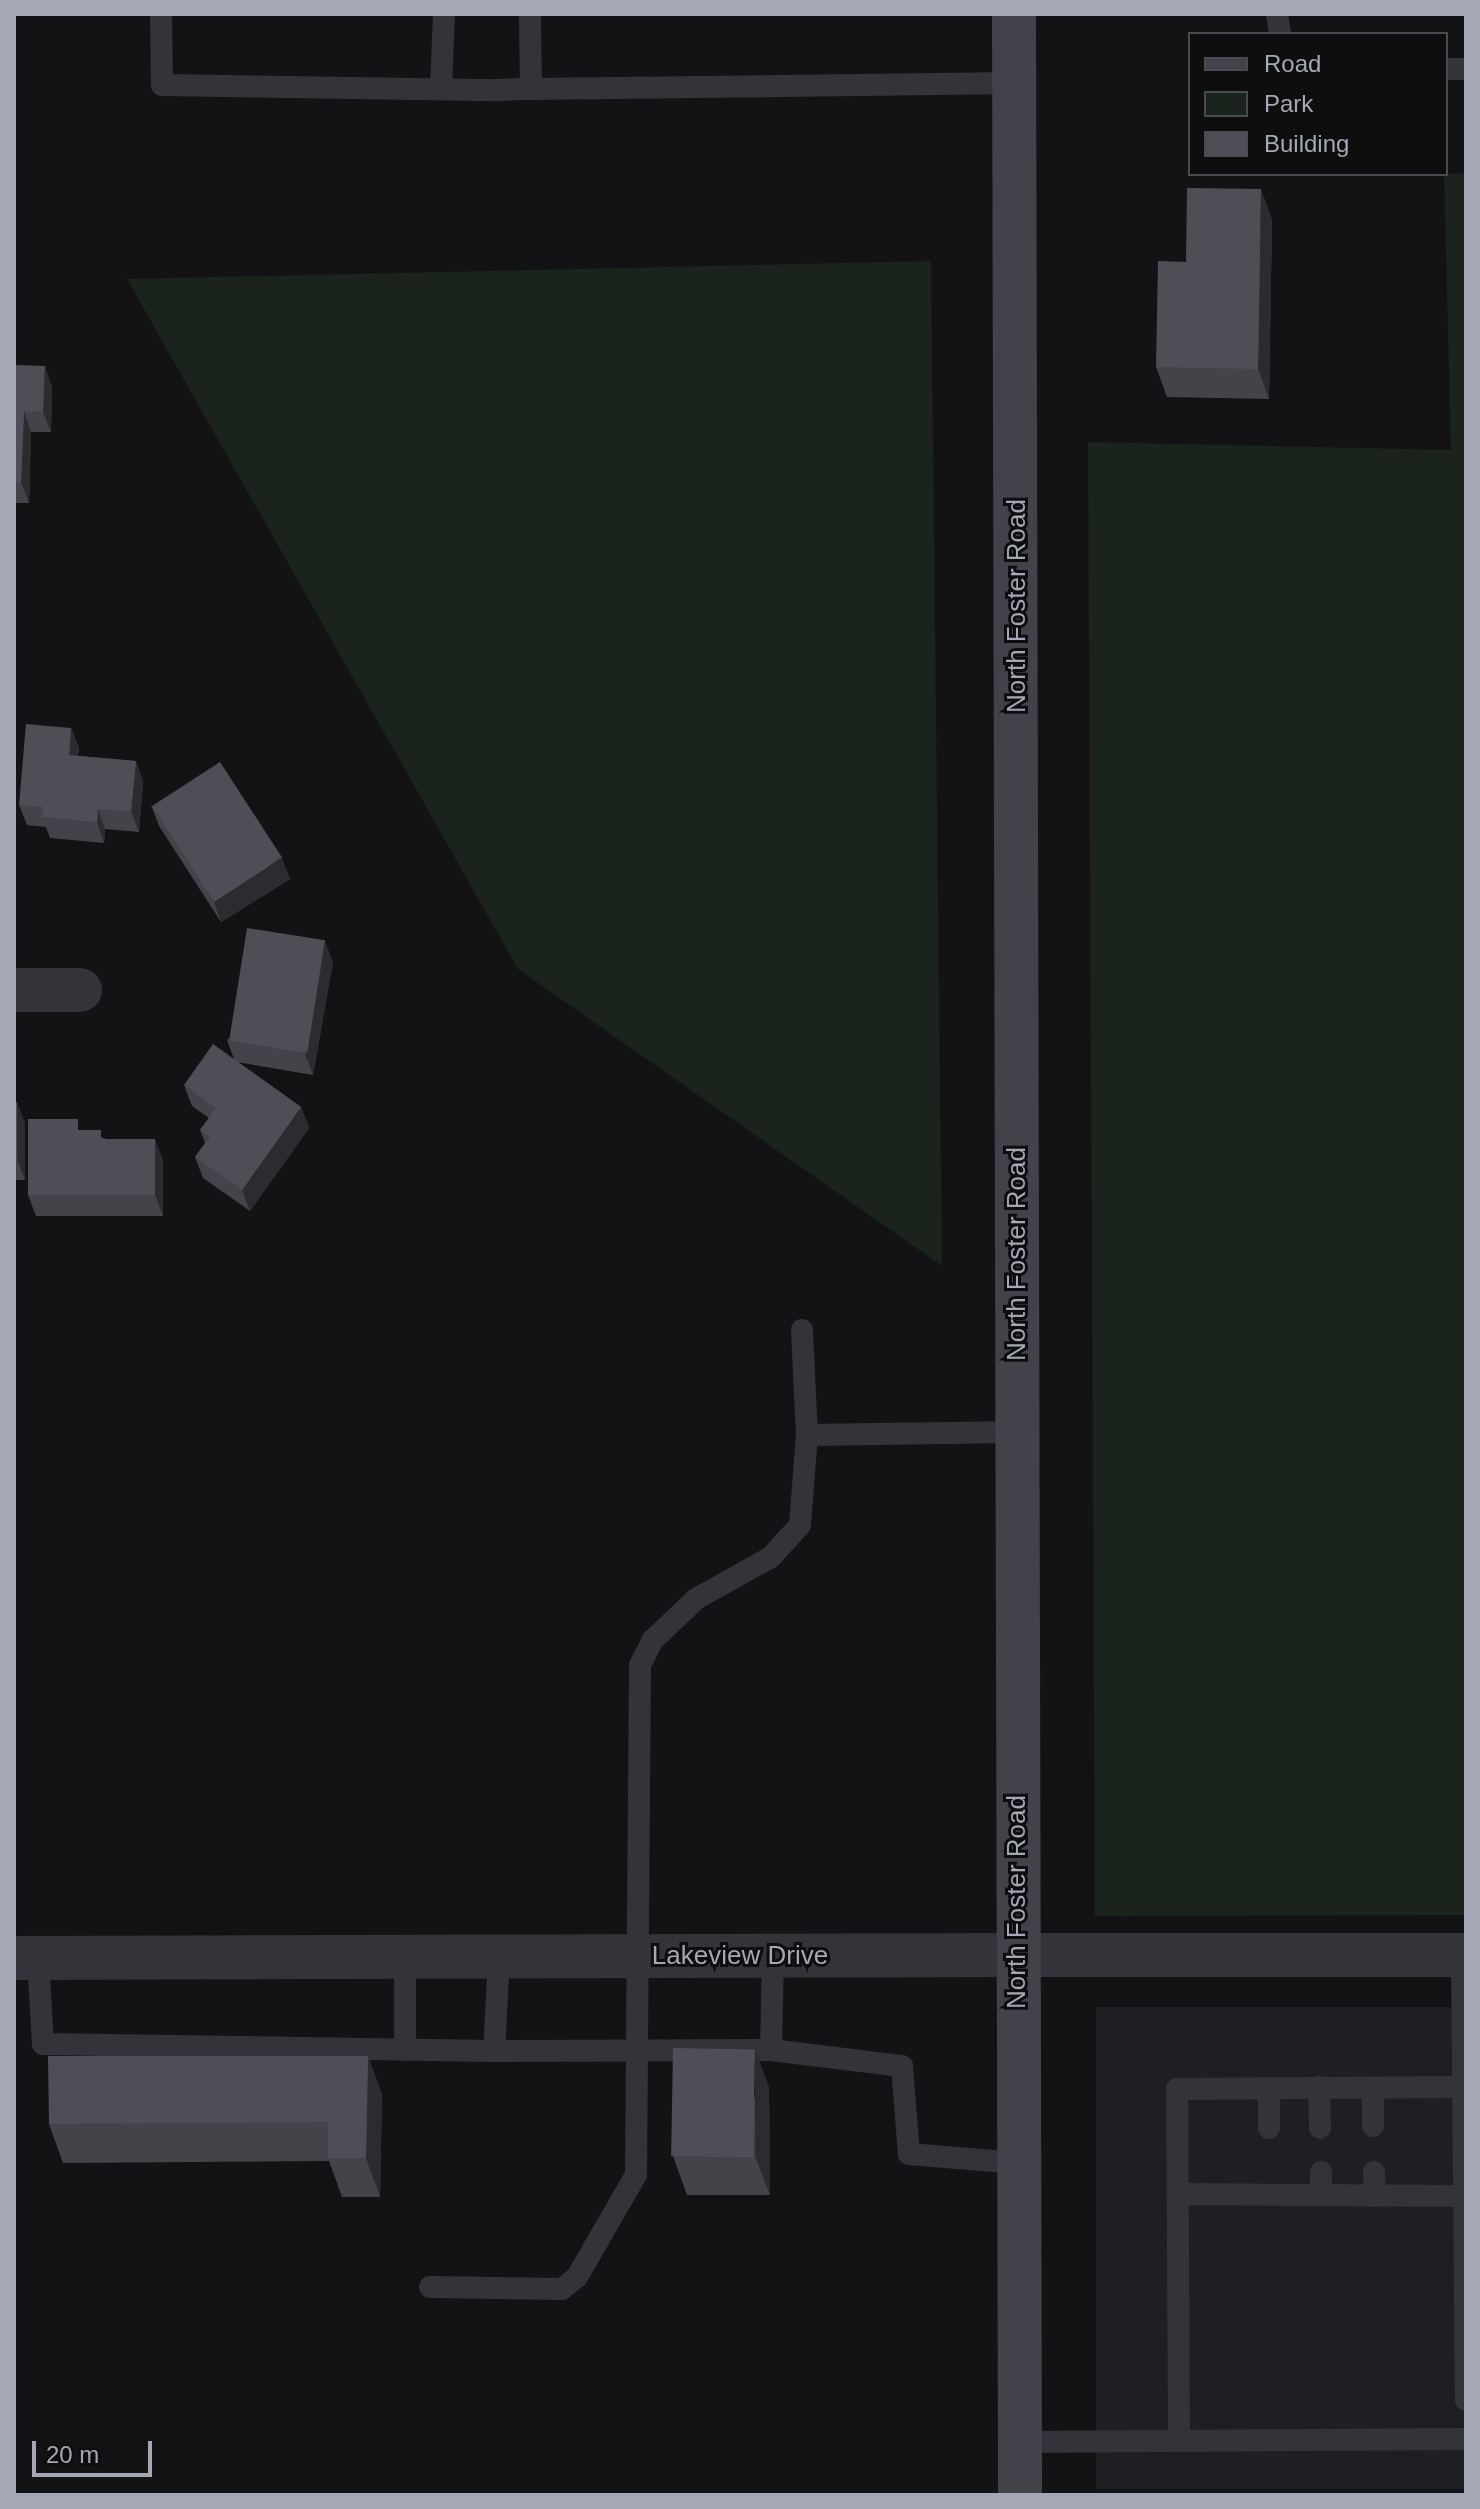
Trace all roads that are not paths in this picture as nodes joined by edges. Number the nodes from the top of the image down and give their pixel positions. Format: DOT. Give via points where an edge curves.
graph roads {
  1 [pos="161,14"];
  2 [pos="444,14"];
  3 [pos="530,14"];
  4 [pos="1014,14"];
  5 [pos="1014,83"];
  6 [pos="441,89"];
  7 [pos="531,89"];
  8 [pos="14,990"];
  9 [pos="80,990"];
  10 [pos="802,1330"];
  11 [pos="1017,1432"];
  12 [pos="807,1435"];
  13 [pos="773,1955"];
  14 [pos="1017,1955"];
  15 [pos="1464,1955"];
  16 [pos="636,1956"];
  17 [pos="405,1957"];
  18 [pos="499,1957"];
  19 [pos="26,1958"];
  20 [pos="405,2050"];
  21 [pos="636,2050"];
  22 [pos="771,2050"];
  23 [pos="494,2051"];
  24 [pos="1319,2087"];
  25 [pos="1464,2087"];
  26 [pos="1269,2088"];
  27 [pos="1373,2088"];
  28 [pos="1373,2126"];
  29 [pos="1269,2128"];
  30 [pos="1320,2128"];
  31 [pos="1018,2163"];
  32 [pos="1374,2172"];
  33 [pos="1178,2194"];
  34 [pos="1375,2196"];
  35 [pos="1465,2196"];
  36 [pos="430,2287"];
  37 [pos="1466,2400"];
  38 [pos="1179,2439"];
  39 [pos="1466,2439"];
  40 [pos="1020,2442"];
  41 [pos="1020,2495"];
  1 -- 6 [label="lane" via="162,85"];
  2 -- 6 [label="lane"];
  3 -- 7 [label="lane"];
  4 -- 5 [label="main road, North Foster Road"];
  5 -- 7 [label="lane"];
  5 -- 11 [label="main road, North Foster Road"];
  6 -- 7 [label="lane"];
  8 -- 9 [label="street"];
  10 -- 12 [label="lane"];
  11 -- 12 [label="lane"];
  11 -- 14 [label="main road, North Foster Road"];
  12 -- 16 [label="lane" via="800,1525 771,1557 696,1599 653,1640 640,1665"];
  13 -- 14 [label="street, Lakeview Drive"];
  13 -- 16 [label="street, Lakeview Drive"];
  13 -- 22 [label="lane"];
  14 -- 15 [label="street, Lakeview Drive"];
  14 -- 31 [label="main road, North Foster Road"];
  15 -- 25 [label="lane"];
  16 -- 18 [label="street, Lakeview Drive"];
  16 -- 21 [label="lane"];
  17 -- 18 [label="street, Lakeview Drive"];
  17 -- 19 [label="street, Lakeview Drive"];
  17 -- 20 [label="lane"];
  18 -- 23 [label="lane"];
  19 -- 20 [label="lane" via="43,2044"];
  20 -- 23 [label="lane"];
  21 -- 22 [label="lane"];
  21 -- 23 [label="lane"];
  21 -- 36 [label="lane" via="636,2175 577,2277 562,2289"];
  22 -- 31 [label="lane" via="902,2066 909,2154"];
  24 -- 26 [label="lane"];
  24 -- 27 [label="lane"];
  24 -- 30 [label="lane"];
  25 -- 27 [label="lane"];
  25 -- 35 [label="lane"];
  26 -- 29 [label="lane"];
  26 -- 33 [label="lane" via="1177,2089"];
  27 -- 28 [label="lane"];
  31 -- 40 [label="main road, North Foster Road"];
  32 -- 34 [label="lane"];
  33 -- 34 [label="lane" via="1321,2183"];
  33 -- 38 [label="lane"];
  34 -- 35 [label="lane"];
  35 -- 37 [label="lane"];
  38 -- 39 [label="lane"];
  38 -- 40 [label="lane"];
  40 -- 41 [label="main road, North Foster Road"];
}
